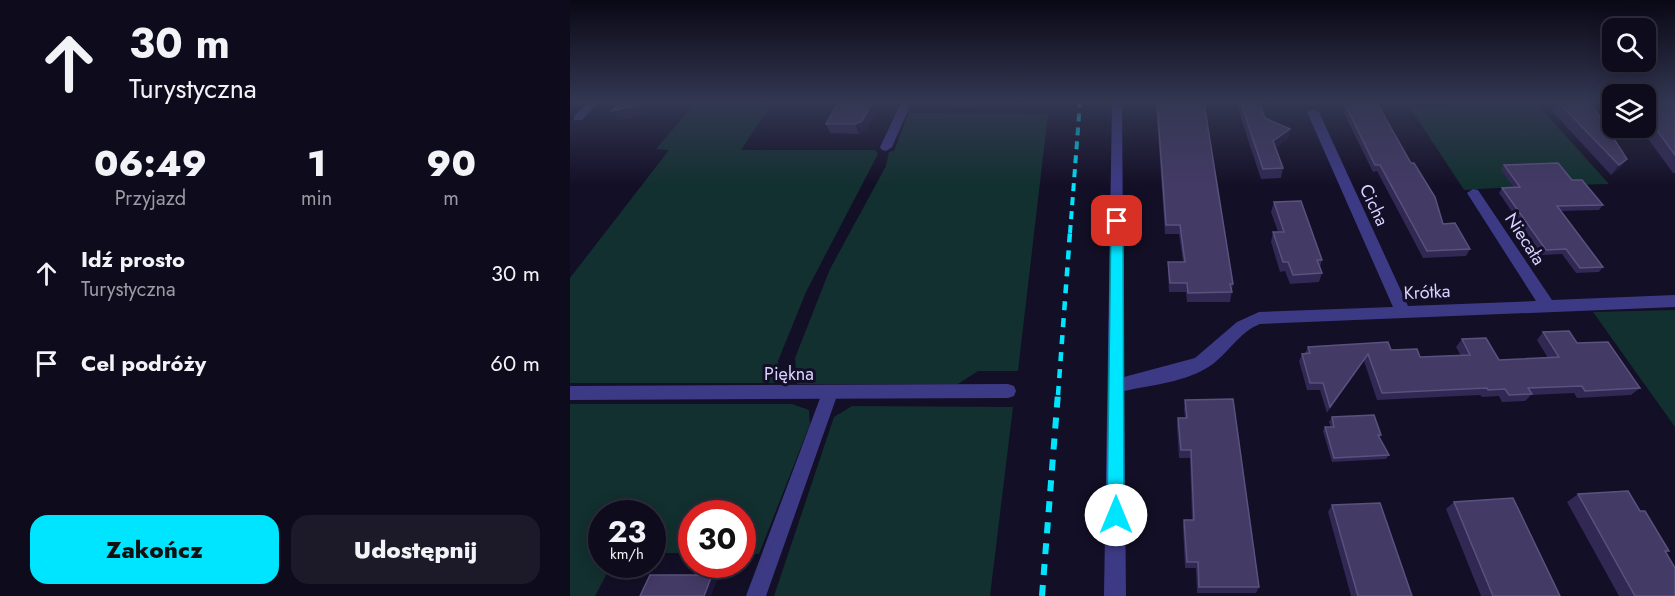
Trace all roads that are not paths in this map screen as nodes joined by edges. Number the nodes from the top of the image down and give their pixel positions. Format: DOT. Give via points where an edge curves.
graph roads {
  1 [pos="893,131"];
  2 [pos="1117,131"];
  3 [pos="1322,131"];
  4 [pos="886,147"];
  5 [pos="1473,193"];
  6 [pos="1675,302"];
  7 [pos="1547,305"];
  8 [pos="1404,312"];
  9 [pos="1116,386"];
  10 [pos="1008,391"];
  11 [pos="570,393"];
  12 [pos="830,393"];
  13 [pos="756,596"];
  14 [pos="1115,596"];
  1 -- 4 [label="street"];
  2 -- 9 [label="street"];
  3 -- 8 [label="street, Cicha"];
  5 -- 7 [label="street, Niecała"];
  6 -- 7 [label="street, Krótka"];
  7 -- 8 [label="street, Krótka"];
  8 -- 9 [label="street, Krótka" via="1259,318 1247,322 1199,365"];
  9 -- 14 [label="street"];
  10 -- 12 [label="street, Piękna"];
  11 -- 12 [label="street, Piękna"];
  12 -- 13 [label="lane"];
}
